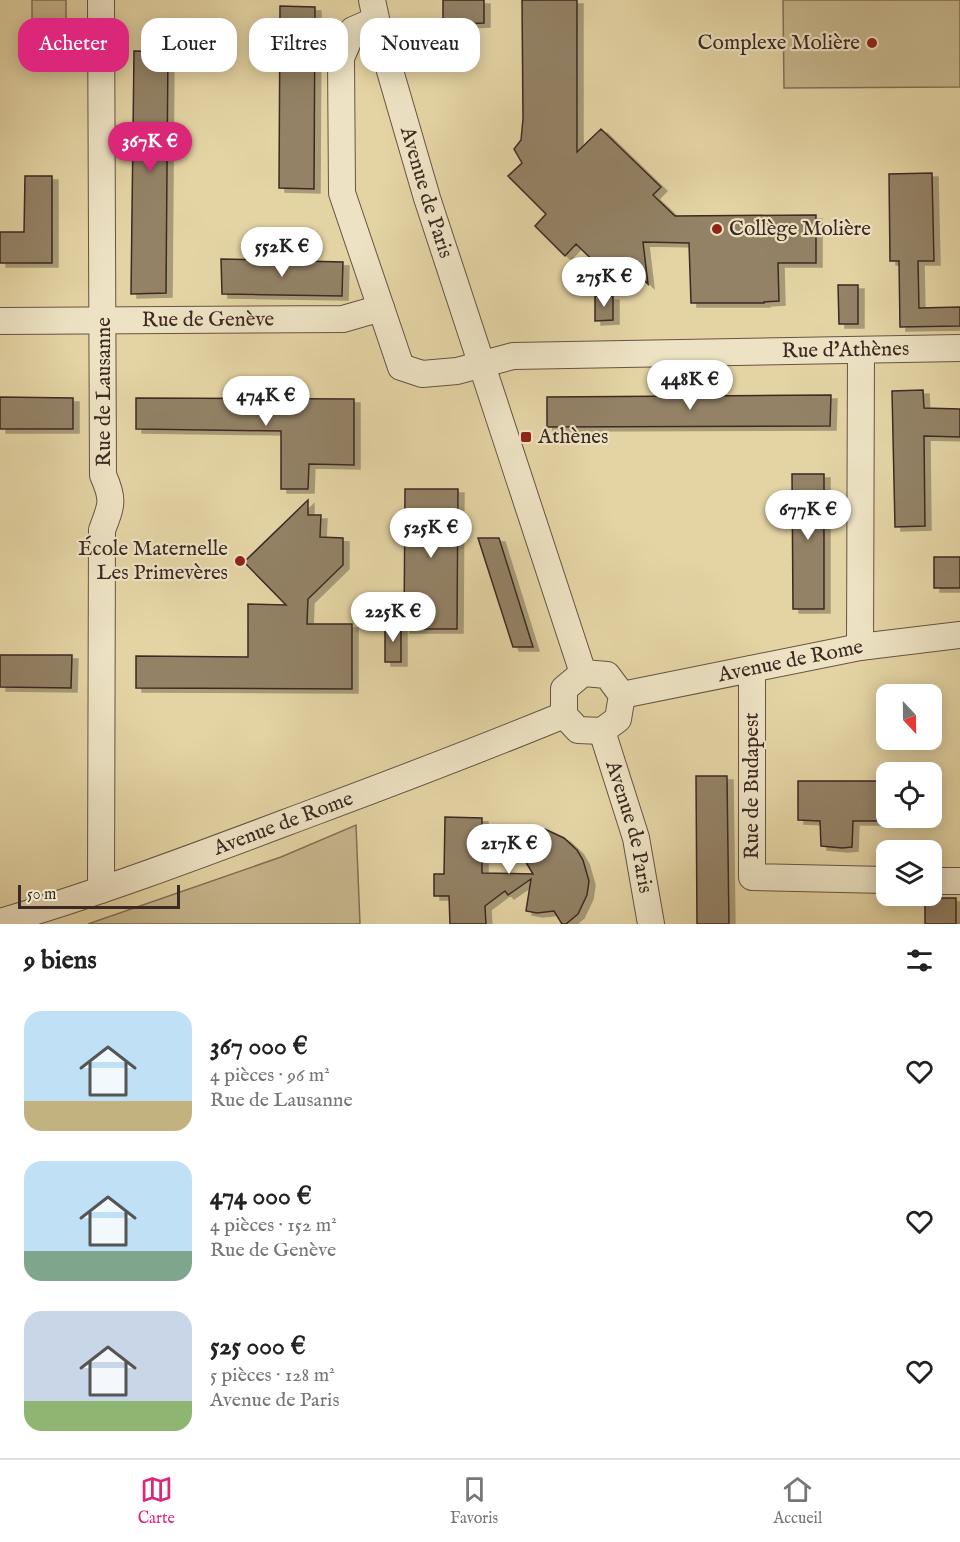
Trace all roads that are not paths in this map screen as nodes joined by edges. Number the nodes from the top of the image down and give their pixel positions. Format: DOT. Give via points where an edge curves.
graph roads {
  1 [pos="101,0"];
  2 [pos="374,10"];
  3 [pos="381,308"];
  4 [pos="0,321"];
  5 [pos="104,321"];
  6 [pos="960,348"];
  7 [pos="861,350"];
  8 [pos="481,364"];
  9 [pos="960,635"];
  10 [pos="860,647"];
  11 [pos="752,669"];
  12 [pos="583,673"];
  13 [pos="622,695"];
  14 [pos="564,714"];
  15 [pos="602,731"];
  16 [pos="876,880"];
  17 [pos="942,881"];
  18 [pos="960,881"];
  19 [pos="101,890"];
  20 [pos="0,922"];
  21 [pos="651,924"];
  1 -- 5 [label="street, Rue de Lausanne"];
  2 -- 3 [label="street, Avenue de Paris" via="353,30 341,58 340,167 342,193"];
  2 -- 8 [label="street, Avenue de Paris" via="427,198"];
  3 -- 5 [label="street, Rue de Genève" via="343,319"];
  3 -- 8 [label="street, Avenue de Paris" via="401,368 422,374"];
  4 -- 5 [label="street, Rue de Genève"];
  5 -- 19 [label="street, Rue de Lausanne" via="103,475 111,494 102,530"];
  6 -- 7 [label="street, Rue d'Athènes"];
  7 -- 8 [label="street, Rue d'Athènes" via="513,356"];
  7 -- 10 [label="street"];
  8 -- 12 [label="street, Avenue de Paris"];
  9 -- 10 [label="street, Avenue de Rome"];
  10 -- 11 [label="street, Avenue de Rome"];
  11 -- 13 [label="street, Avenue de Rome"];
  11 -- 16 [label="street, Rue de Budapest" via="752,877"];
  12 -- 13 [label="street" via="607,675"];
  12 -- 14 [label="street" via="564,689"];
  13 -- 15 [label="street" via="618,720"];
  14 -- 15 [label="street" via="578,730"];
  14 -- 19 [label="street, Avenue de Rome" via="226,846"];
  15 -- 21 [label="street, Avenue de Paris" via="636,838"];
  17 -- 18 [label="street"];
  19 -- 20 [label="street, Avenue de Rome"];
}
